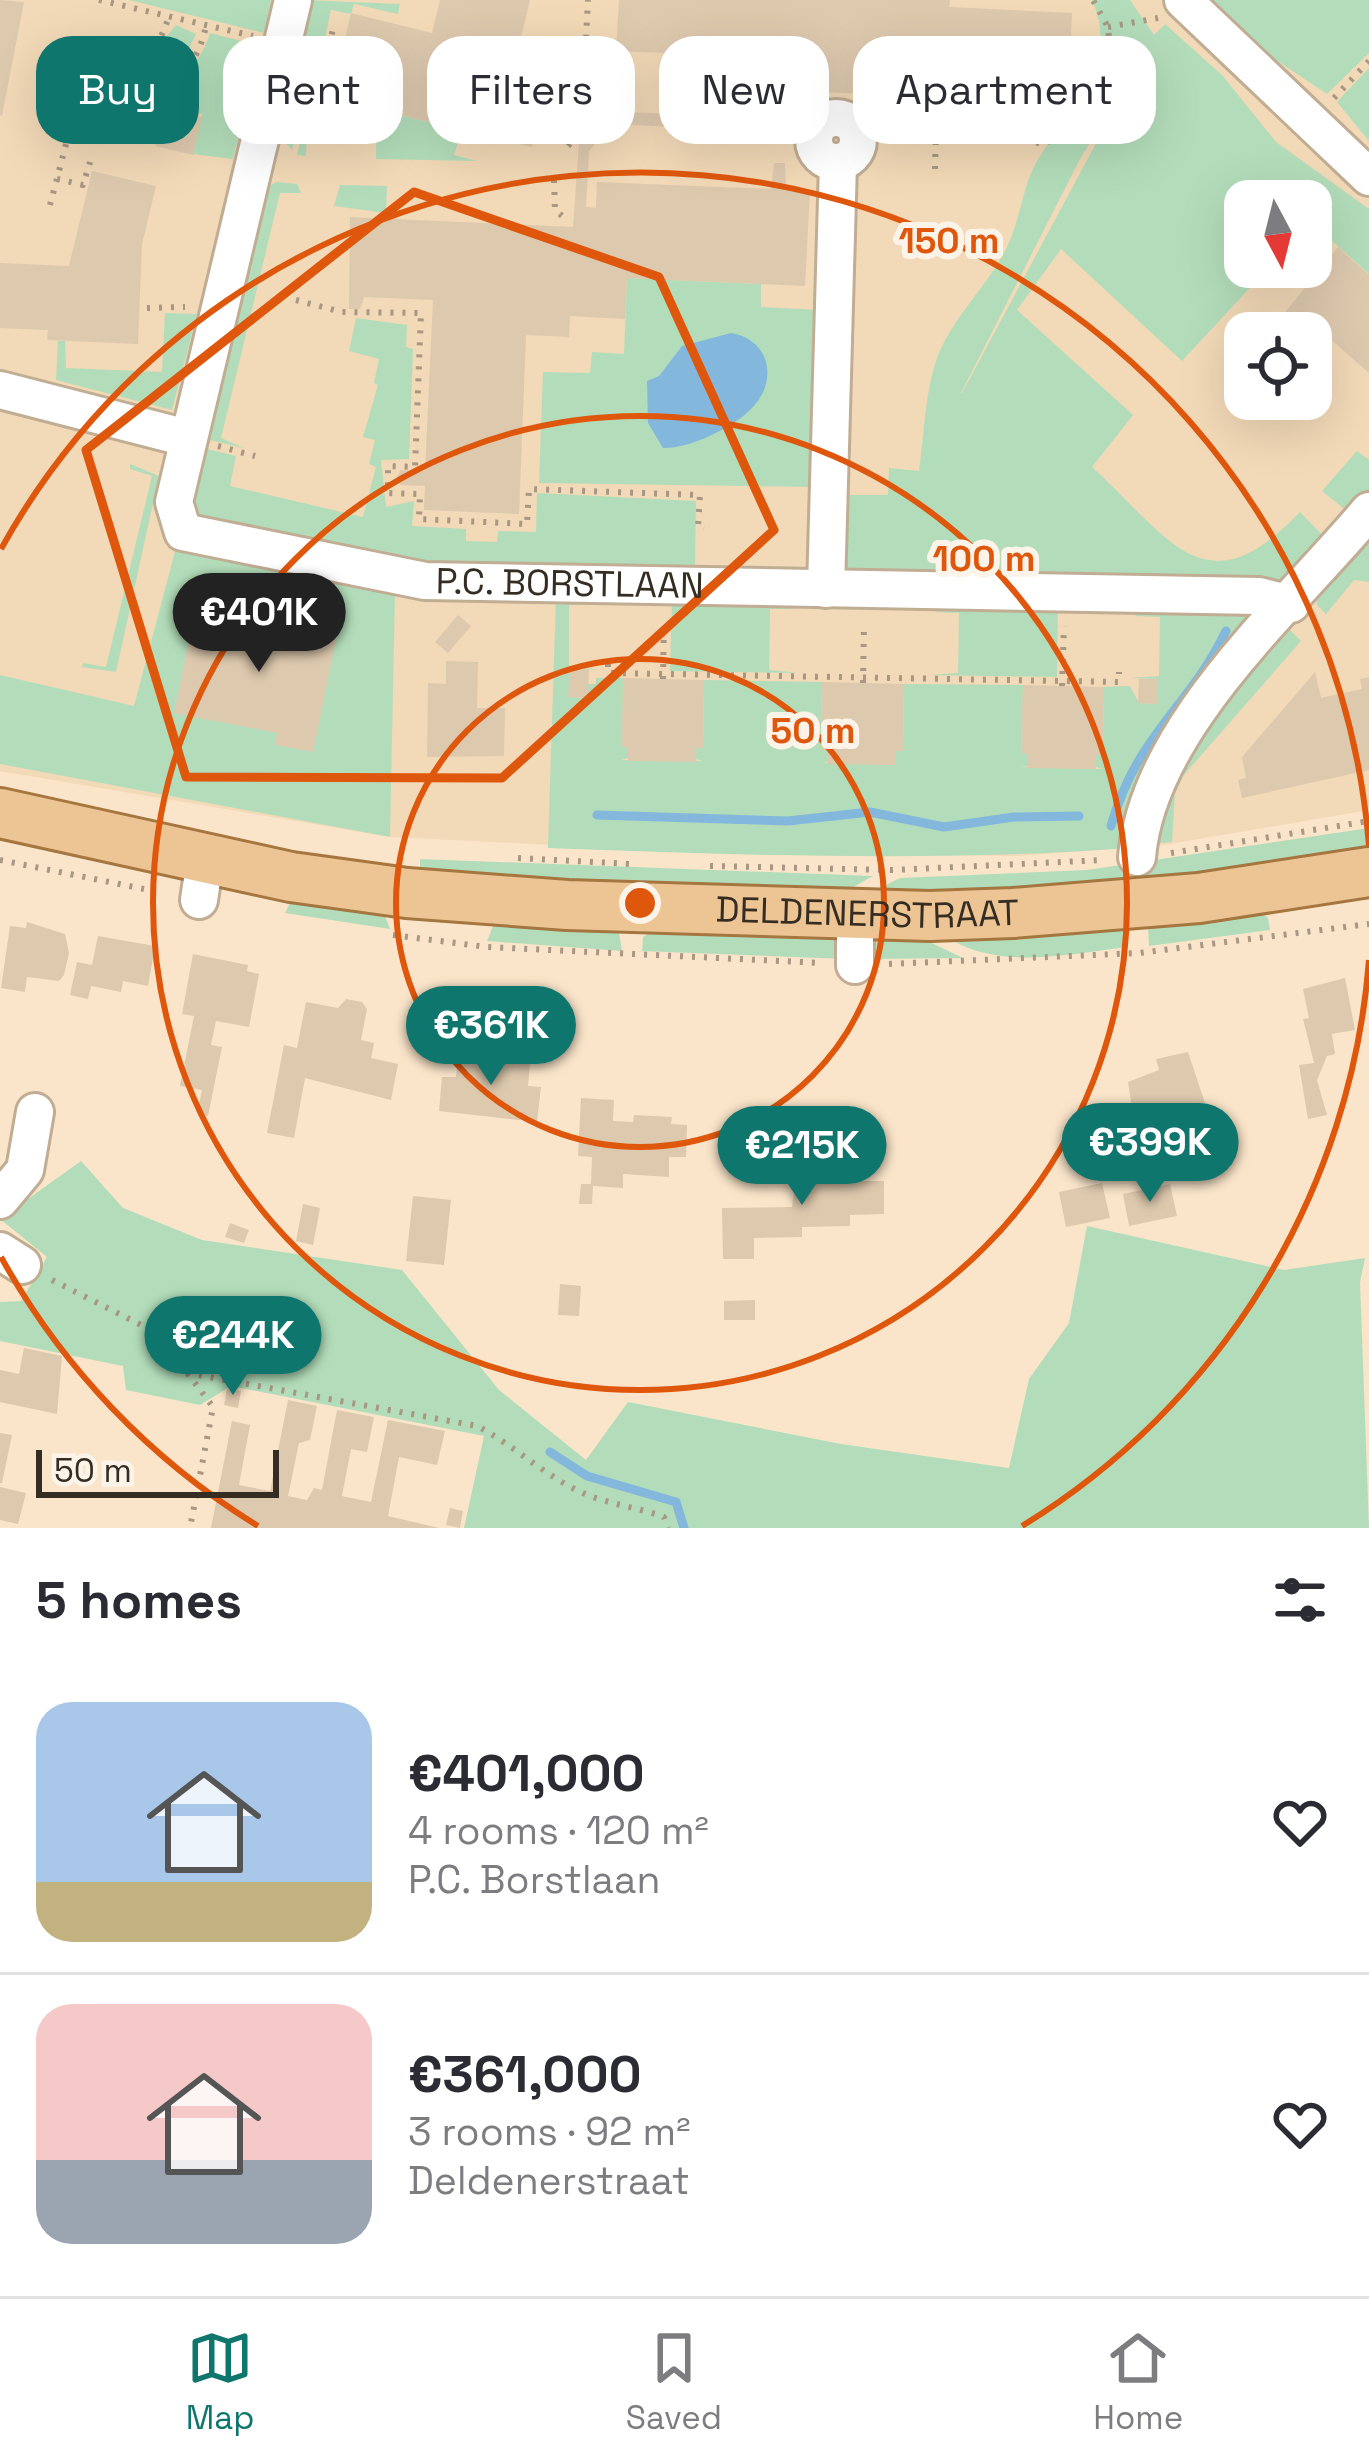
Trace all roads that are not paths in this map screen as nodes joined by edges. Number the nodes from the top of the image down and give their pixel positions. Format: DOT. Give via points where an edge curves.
graph roads {
  1 [pos="293,0"];
  2 [pos="1183,0"];
  3 [pos="838,163"];
  4 [pos="1369,177"];
  5 [pos="0,390"];
  6 [pos="187,438"];
  7 [pos="1369,511"];
  8 [pos="826,589"];
  9 [pos="1291,604"];
  10 [pos="10,819"];
  11 [pos="1137,857"];
  12 [pos="1362,871"];
  13 [pos="855,914"];
  14 [pos="855,965"];
  15 [pos="35,1112"];
  16 [pos="0,1200"];
  1 -- 6 [label="street, P.C. BORSTLAAN"];
  2 -- 4 [label="street"];
  3 -- 8 [label="street"];
  5 -- 6 [label="street"];
  6 -- 8 [label="street, P.C. BORSTLAAN" via="174,502 183,532 196,538 425,581"];
  7 -- 9 [label="street"];
  8 -- 9 [label="street, P.C. BORSTLAAN" via="1259,596"];
  9 -- 11 [label="street" via="1186,725 1145,807"];
  10 -- 13 [label="main road, DELDENERSTRAAT" via="202,880"];
  12 -- 13 [label="main road, DELDENERSTRAAT" via="1108,908"];
  13 -- 14 [label="street"];
  15 -- 16 [label="street" via="26,1170"];
}
